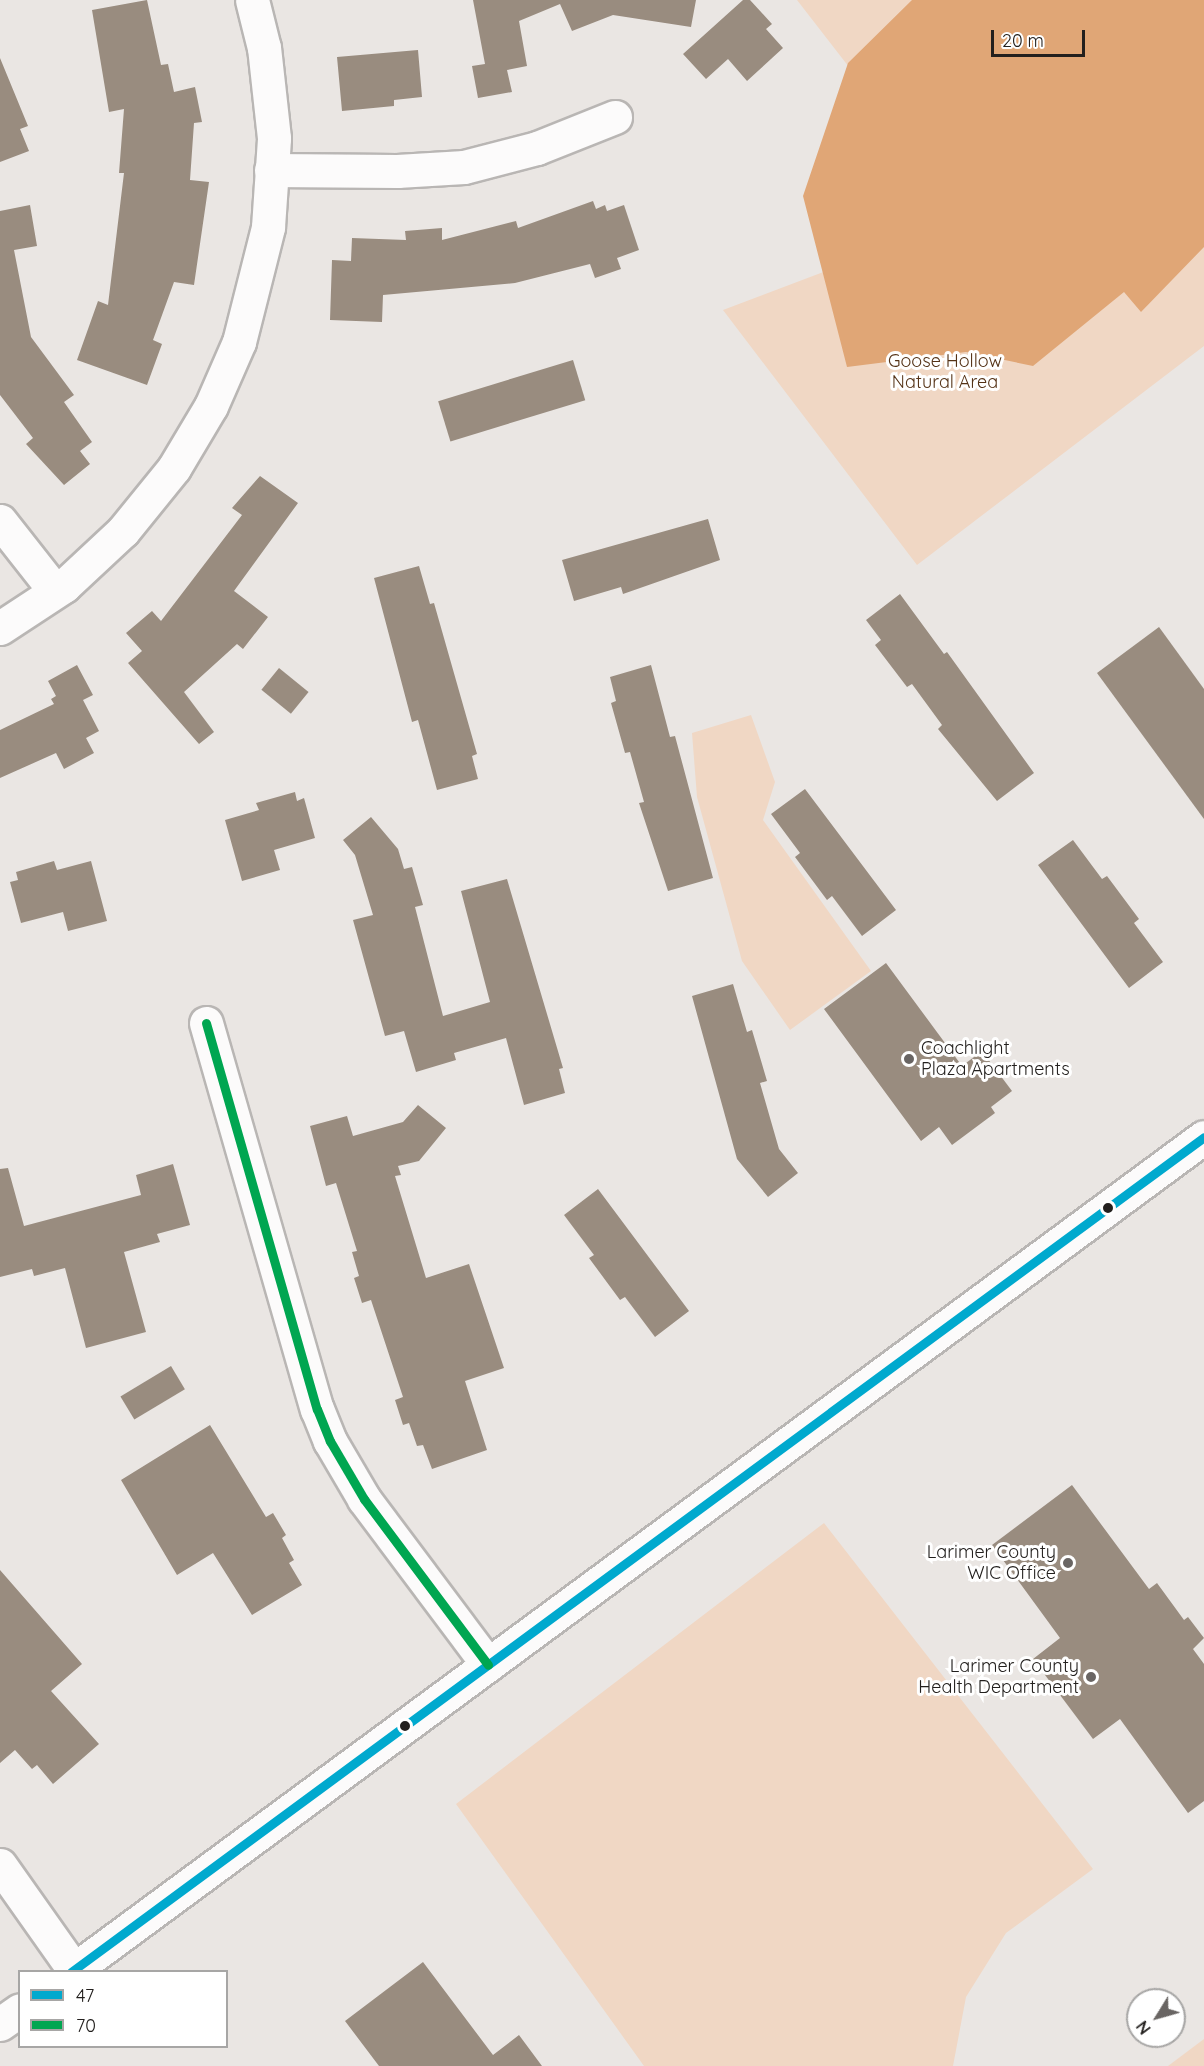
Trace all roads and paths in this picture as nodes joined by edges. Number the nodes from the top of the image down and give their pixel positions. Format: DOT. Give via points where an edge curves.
graph roads {
  1 [pos="252,0"];
  2 [pos="615,117"];
  3 [pos="271,170"];
  4 [pos="0,521"];
  5 [pos="55,591"];
  6 [pos="0,628"];
  7 [pos="206,1023"];
  8 [pos="1204,1137"];
  9 [pos="488,1665"];
  10 [pos="0,1865"];
  11 [pos="73,1970"];
  12 [pos="18,2011"];
  13 [pos="0,2024"];
  1 -- 3 [label="street" via="264,48 274,138"];
  2 -- 3 [label="street" via="537,148 464,167"];
  3 -- 5 [label="street" via="268,227 258,275 239,342 211,406 174,468 123,531"];
  4 -- 5 [label="street"];
  5 -- 6 [label="street"];
  7 -- 9 [label="street" via="317,1409 330,1440 364,1499"];
  8 -- 9 [label="street"];
  9 -- 11 [label="street"];
  10 -- 11 [label="street"];
  12 -- 13 [label="street"];
}
